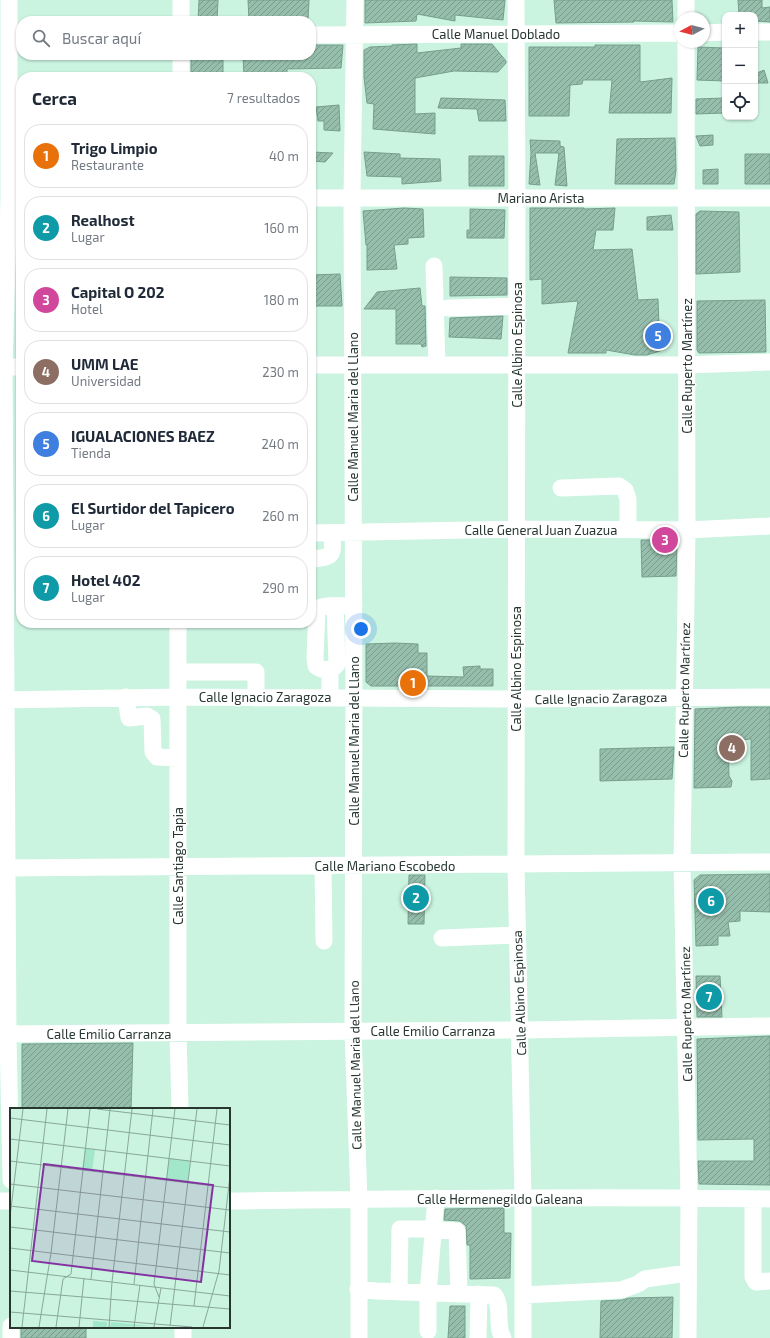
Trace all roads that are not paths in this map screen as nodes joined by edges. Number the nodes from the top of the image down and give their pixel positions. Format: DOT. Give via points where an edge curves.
graph roads {
  1 [pos="9,0"];
  2 [pos="181,0"];
  3 [pos="355,0"];
  4 [pos="516,0"];
  5 [pos="686,0"];
  6 [pos="686,12"];
  7 [pos="181,16"];
  8 [pos="722,32"];
  9 [pos="758,32"];
  10 [pos="770,32"];
  11 [pos="674,33"];
  12 [pos="710,33"];
  13 [pos="516,34"];
  14 [pos="316,35"];
  15 [pos="355,35"];
  16 [pos="10,36"];
  17 [pos="686,48"];
  18 [pos="181,60"];
  19 [pos="181,72"];
  20 [pos="10,198"];
  21 [pos="316,198"];
  22 [pos="352,198"];
  23 [pos="517,198"];
  24 [pos="687,198"];
  25 [pos="770,198"];
  26 [pos="434,266"];
  27 [pos="517,306"];
  28 [pos="448,308"];
  29 [pos="770,362"];
  30 [pos="437,364"];
  31 [pos="517,364"];
  32 [pos="316,365"];
  33 [pos="352,365"];
  34 [pos="687,365"];
  35 [pos="8,367"];
  36 [pos="561,488"];
  37 [pos="770,526"];
  38 [pos="517,529"];
  39 [pos="628,530"];
  40 [pos="687,530"];
  41 [pos="354,532"];
  42 [pos="9,533"];
  43 [pos="316,533"];
  44 [pos="332,533"];
  45 [pos="316,558"];
  46 [pos="354,606"];
  47 [pos="316,613"];
  48 [pos="178,628"];
  49 [pos="316,628"];
  50 [pos="178,672"];
  51 [pos="178,696"];
  52 [pos="770,696"];
  53 [pos="126,698"];
  54 [pos="256,698"];
  55 [pos="330,698"];
  56 [pos="354,698"];
  57 [pos="684,698"];
  58 [pos="516,699"];
  59 [pos="3,700"];
  60 [pos="178,758"];
  61 [pos="770,862"];
  62 [pos="682,863"];
  63 [pos="516,865"];
  64 [pos="178,866"];
  65 [pos="324,866"];
  66 [pos="353,866"];
  67 [pos="4,867"];
  68 [pos="517,935"];
  69 [pos="442,938"];
  70 [pos="324,941"];
  71 [pos="770,1026"];
  72 [pos="686,1027"];
  73 [pos="520,1030"];
  74 [pos="353,1031"];
  75 [pos="4,1034"];
  76 [pos="178,1034"];
  77 [pos="180,1108"];
  78 [pos="10,1159"];
  79 [pos="436,1198"];
  80 [pos="689,1198"];
  81 [pos="523,1199"];
  82 [pos="753,1199"];
  83 [pos="770,1199"];
  84 [pos="359,1200"];
  85 [pos="230,1201"];
  86 [pos="433,1229"];
  87 [pos="688,1273"];
  88 [pos="770,1281"];
  89 [pos="358,1289"];
  90 [pos="399,1292"];
  91 [pos="428,1293"];
  92 [pos="459,1294"];
  93 [pos="479,1294"];
  94 [pos="523,1295"];
  95 [pos="428,1331"];
  96 [pos="359,1338"];
  97 [pos="478,1338"];
  98 [pos="503,1338"];
  99 [pos="523,1338"];
  100 [pos="688,1338"];
  1 -- 16 [label="street"];
  2 -- 7 [label="street"];
  3 -- 15 [label="street, Calle Manuel Maria del Llano"];
  4 -- 13 [label="street, Calle Albino Espinosa"];
  5 -- 6 [label="street"];
  8 -- 12 [label="street"];
  9 -- 10 [label="street"];
  11 -- 13 [label="street, Calle Manuel Doblado"];
  13 -- 15 [label="street, Calle Manuel Doblado"];
  13 -- 23 [label="street, Calle Albino Espinosa"];
  14 -- 15 [label="street, Calle Manuel Doblado"];
  15 -- 22 [label="street, Calle Manuel Maria del Llano"];
  16 -- 20 [label="street"];
  17 -- 24 [label="street, Calle Ruperto Martínez"];
  18 -- 19 [label="street"];
  20 -- 35 [label="street"];
  21 -- 22 [label="street, Mariano Arista"];
  22 -- 23 [label="street, Mariano Arista"];
  22 -- 33 [label="street, Calle Manuel Maria del Llano"];
  23 -- 24 [label="street, Mariano Arista"];
  23 -- 27 [label="street, Calle Albino Espinosa"];
  24 -- 25 [label="street, Mariano Arista"];
  24 -- 34 [label="street, Calle Ruperto Martínez"];
  26 -- 30 [label="street"];
  27 -- 28 [label="street"];
  27 -- 31 [label="street, Calle Albino Espinosa"];
  29 -- 34 [label="street"];
  30 -- 31 [label="street"];
  30 -- 33 [label="street"];
  31 -- 34 [label="street"];
  31 -- 38 [label="street, Calle Albino Espinosa"];
  32 -- 33 [label="street"];
  33 -- 41 [label="street, Calle Manuel Maria del Llano"];
  34 -- 40 [label="street, Calle Ruperto Martínez"];
  35 -- 42 [label="street"];
  36 -- 39 [label="street" via="619,486 625,490 628,499"];
  37 -- 40 [label="street, Calle General Juan Zuazua"];
  38 -- 39 [label="street, Calle General Juan Zuazua"];
  38 -- 41 [label="street, Calle General Juan Zuazua"];
  38 -- 58 [label="street, Calle Albino Espinosa"];
  39 -- 40 [label="street, Calle General Juan Zuazua"];
  40 -- 57 [label="street, Calle Ruperto Martínez"];
  41 -- 44 [label="street, Calle General Juan Zuazua"];
  41 -- 46 [label="street, Calle Manuel Maria del Llano"];
  42 -- 59 [label="street"];
  43 -- 44 [label="street, Calle General Juan Zuazua"];
  44 -- 45 [label="street" via="333,551 325,558"];
  46 -- 47 [label="street" via="320,607"];
  46 -- 56 [label="street, Calle Manuel Maria del Llano"];
  48 -- 50 [label="street, Calle Santiago Tapia"];
  49 -- 55 [label="street" via="315,664 320,669 330,669"];
  50 -- 51 [label="street, Calle Santiago Tapia"];
  50 -- 54 [label="street" via="256,672"];
  51 -- 53 [label="street, Calle Ignacio Zaragoza"];
  51 -- 54 [label="street, Calle Ignacio Zaragoza"];
  51 -- 60 [label="street, Calle Santiago Tapia"];
  52 -- 57 [label="street, Calle Ignacio Zaragoza"];
  53 -- 59 [label="street, Calle Ignacio Zaragoza"];
  53 -- 60 [label="street" via="129,718 147,716 152,719 155,755"];
  54 -- 55 [label="street, Calle Ignacio Zaragoza"];
  55 -- 56 [label="street, Calle Ignacio Zaragoza"];
  56 -- 58 [label="street, Calle Ignacio Zaragoza"];
  56 -- 66 [label="street, Calle Manuel Maria del Llano"];
  57 -- 58 [label="street, Calle Ignacio Zaragoza"];
  57 -- 62 [label="street, Calle Ruperto Martínez"];
  58 -- 63 [label="street, Calle Albino Espinosa"];
  59 -- 67 [label="street"];
  60 -- 64 [label="street, Calle Santiago Tapia"];
  61 -- 62 [label="street, Calle Mariano Escobedo"];
  62 -- 63 [label="street, Calle Mariano Escobedo"];
  62 -- 72 [label="street, Calle Ruperto Martínez"];
  63 -- 66 [label="street, Calle Mariano Escobedo"];
  63 -- 68 [label="street, Calle Albino Espinosa"];
  64 -- 65 [label="street, Calle Mariano Escobedo"];
  64 -- 67 [label="street, Calle Mariano Escobedo"];
  64 -- 76 [label="street, Calle Santiago Tapia"];
  65 -- 66 [label="street, Calle Mariano Escobedo"];
  65 -- 70 [label="street"];
  66 -- 74 [label="street, Calle Manuel Maria del Llano"];
  67 -- 75 [label="street"];
  68 -- 69 [label="street"];
  68 -- 73 [label="street, Calle Albino Espinosa"];
  71 -- 72 [label="street, Calle Emilio Carranza"];
  72 -- 73 [label="street, Calle Emilio Carranza"];
  72 -- 80 [label="street, Calle Ruperto Martínez"];
  73 -- 74 [label="street, Calle Emilio Carranza"];
  73 -- 81 [label="street, Calle Albino Espinosa"];
  74 -- 76 [label="street, Calle Emilio Carranza"];
  74 -- 84 [label="street, Calle Manuel Maria del Llano"];
  75 -- 76 [label="street, Calle Emilio Carranza"];
  75 -- 78 [label="street"];
  76 -- 77 [label="street, Calle Santiago Tapia"];
  79 -- 81 [label="street, Calle Hermenegildo Galeana"];
  79 -- 84 [label="street, Calle Hermenegildo Galeana"];
  79 -- 86 [label="street"];
  80 -- 81 [label="street, Calle Hermenegildo Galeana"];
  80 -- 82 [label="street, Calle Hermenegildo Galeana"];
  80 -- 87 [label="street, Calle Ruperto Martínez"];
  81 -- 94 [label="street, Calle Albino Espinosa"];
  82 -- 83 [label="street, Calle Hermenegildo Galeana"];
  82 -- 88 [label="street" via="753,1278 756,1282"];
  84 -- 85 [label="street, Calle Hermenegildo Galeana"];
  84 -- 89 [label="street, Calle Manuel Maria del Llano"];
  86 -- 90 [label="street" via="400,1222"];
  86 -- 91 [label="street"];
  86 -- 92 [label="street" via="457,1231"];
  87 -- 94 [label="street" via="644,1279 620,1290"];
  87 -- 100 [label="street, Calle Ruperto Martínez"];
  89 -- 90 [label="street"];
  89 -- 96 [label="street, Calle Manuel Maria del Llano"];
  90 -- 91 [label="street"];
  91 -- 92 [label="street"];
  91 -- 95 [label="street"];
  92 -- 93 [label="street"];
  93 -- 97 [label="street"];
  93 -- 98 [label="street" via="494,1295 497,1298"];
  94 -- 99 [label="street, Calle Albino Espinosa"];
}
